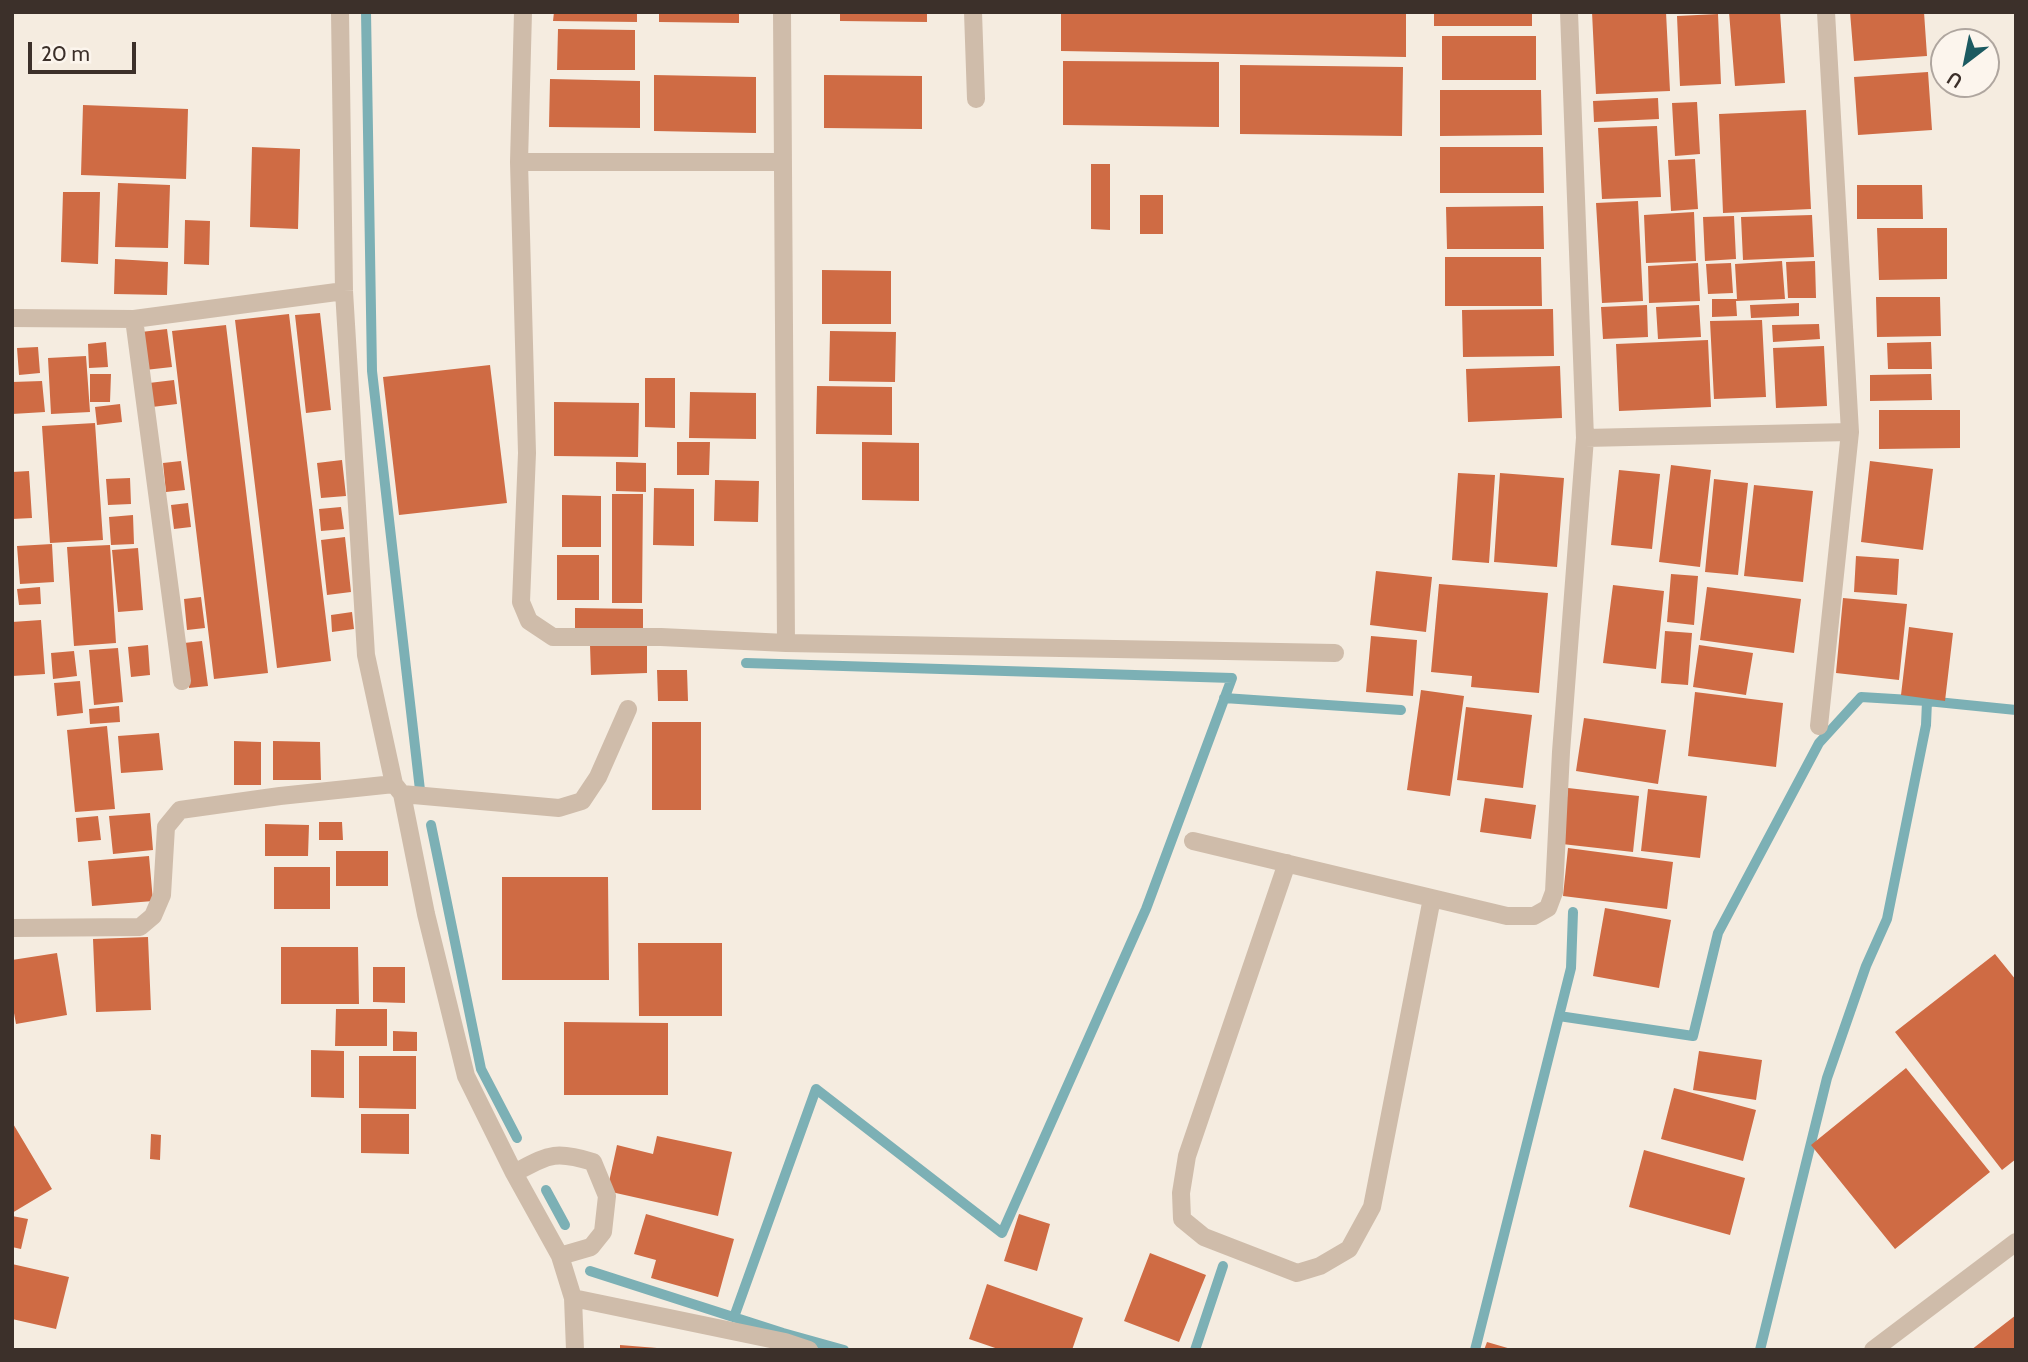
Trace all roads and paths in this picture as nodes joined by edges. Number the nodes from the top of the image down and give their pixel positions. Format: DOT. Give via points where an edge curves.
graph roads {
  1 [pos="340,12"];
  2 [pos="523,12"];
  3 [pos="782,12"];
  4 [pos="973,12"];
  5 [pos="1569,12"];
  6 [pos="1826,12"];
  7 [pos="976,99"];
  8 [pos="519,162"];
  9 [pos="783,162"];
  10 [pos="344,291"];
  11 [pos="12,318"];
  12 [pos="134,318"];
  13 [pos="1850,432"];
  14 [pos="1585,438"];
  15 [pos="786,643"];
  16 [pos="1335,653"];
  17 [pos="182,681"];
  18 [pos="628,709"];
  19 [pos="1819,726"];
  20 [pos="398,789"];
  21 [pos="1193,841"];
  22 [pos="1287,863"];
  23 [pos="1432,898"];
  24 [pos="12,928"];
  25 [pos="514,1173"];
  26 [pos="2016,1242"];
  27 [pos="560,1256"];
  28 [pos="573,1298"];
  29 [pos="575,1350"];
  30 [pos="809,1350"];
  31 [pos="1873,1350"];
  1 -- 10 [label="street"];
  2 -- 8 [label="street"];
  3 -- 9 [label="street"];
  4 -- 7 [label="street"];
  5 -- 14 [label="street"];
  6 -- 13 [label="street"];
  8 -- 9 [label="street"];
  8 -- 15 [label="street" via="527,453 521,601 529,621 554,638"];
  9 -- 15 [label="street"];
  10 -- 12 [label="street"];
  10 -- 20 [label="street" via="366,655"];
  11 -- 12 [label="street"];
  12 -- 17 [label="street"];
  13 -- 14 [label="street"];
  13 -- 19 [label="street"];
  14 -- 23 [label="street" via="1554,892 1548,908 1534,916 1507,916"];
  15 -- 16 [label="street"];
  18 -- 20 [label="street" via="598,777 582,801 559,808"];
  20 -- 24 [label="street" via="280,796 180,810 166,827 162,895 153,916 140,927"];
  20 -- 25 [label="street" via="466,1076"];
  21 -- 22 [label="street"];
  22 -- 23 [label="street"];
  22 -- 23 [label="street" via="1187,1156 1181,1193 1182,1219 1204,1237 1297,1273 1349,1250 1372,1207"];
  25 -- 27 [label="street"];
  25 -- 27 [label="street" via="544,1157 568,1154 593,1162 607,1196 603,1233 591,1247"];
  26 -- 31 [label="street"];
  27 -- 28 [label="street"];
  28 -- 29 [label="street"];
  28 -- 30 [label="street"];
}
